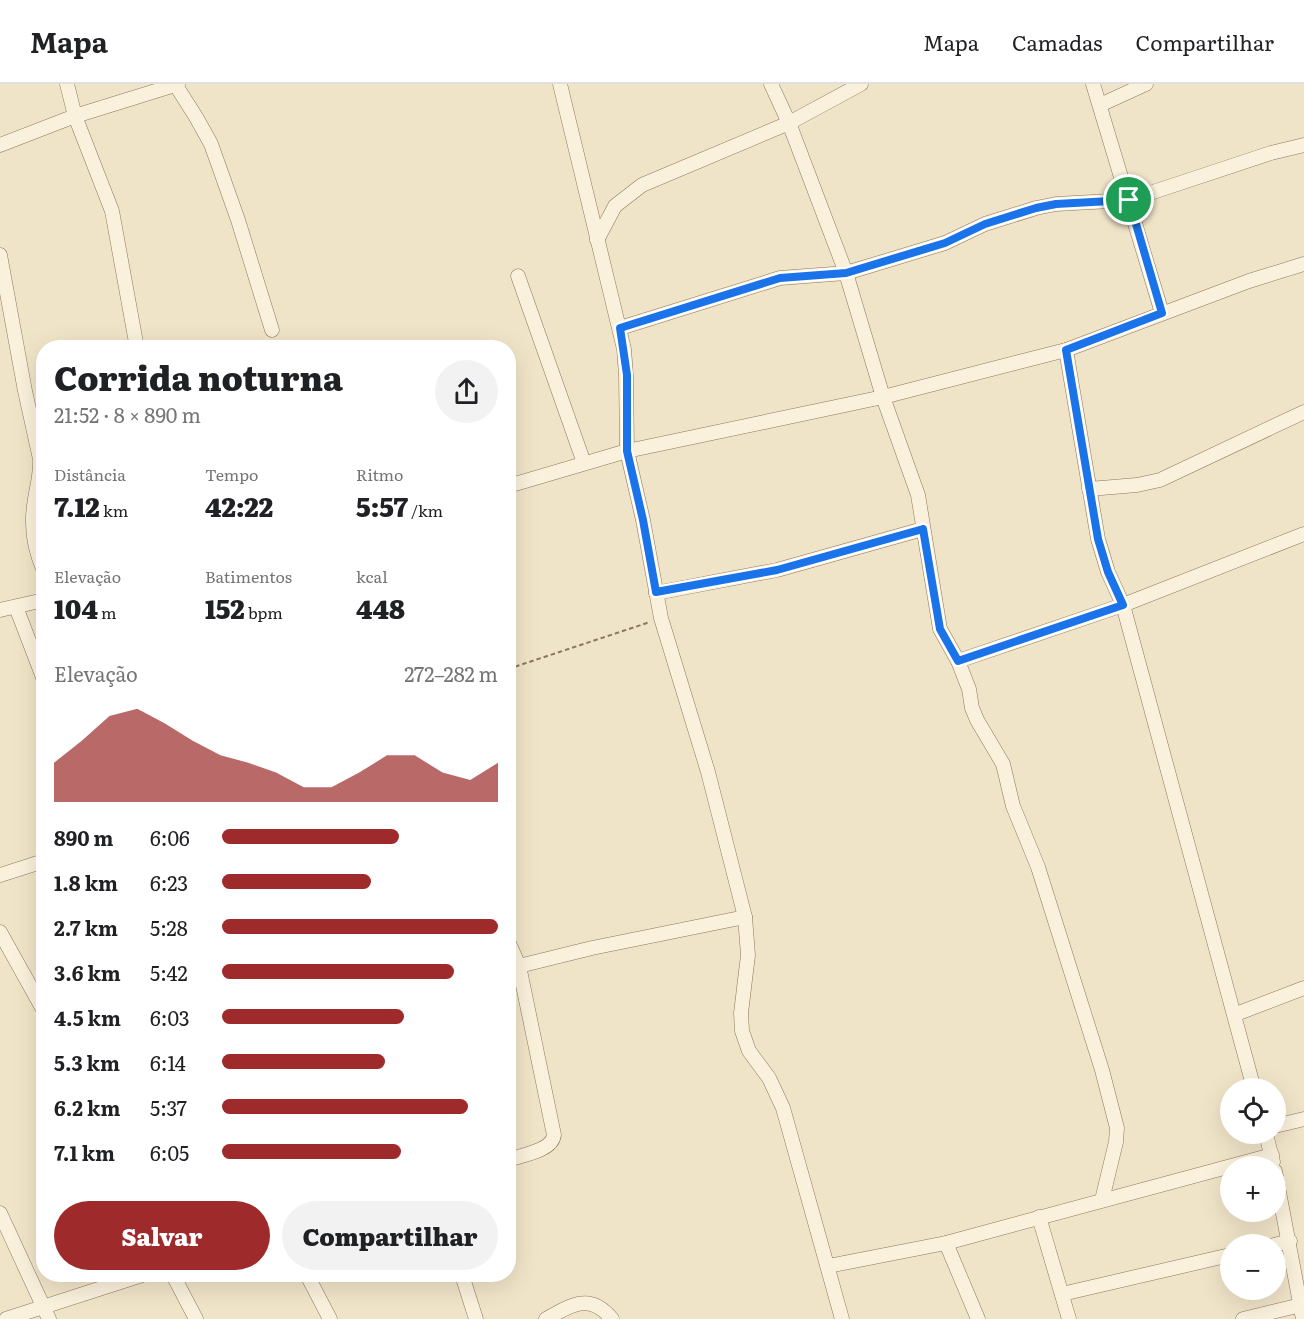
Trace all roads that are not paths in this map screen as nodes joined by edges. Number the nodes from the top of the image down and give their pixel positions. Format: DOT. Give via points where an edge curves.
graph roads {
  1 [pos="67,84"];
  2 [pos="176,84"];
  3 [pos="560,84"];
  4 [pos="771,84"];
  5 [pos="861,84"];
  6 [pos="1093,84"];
  7 [pos="1146,84"];
  8 [pos="1101,105"];
  9 [pos="75,116"];
  10 [pos="789,123"];
  11 [pos="0,145"];
  12 [pos="1304,145"];
  13 [pos="1129,200"];
  14 [pos="597,240"];
  15 [pos="0,255"];
  16 [pos="1304,264"];
  17 [pos="846,273"];
  18 [pos="518,276"];
  19 [pos="1162,313"];
  20 [pos="620,328"];
  21 [pos="272,330"];
  22 [pos="136,340"];
  23 [pos="1066,350"];
  24 [pos="883,397"];
  25 [pos="1304,412"];
  26 [pos="36,441"];
  27 [pos="627,451"];
  28 [pos="584,463"];
  29 [pos="516,484"];
  30 [pos="1089,489"];
  31 [pos="36,491"];
  32 [pos="923,529"];
  33 [pos="1304,534"];
  34 [pos="36,548"];
  35 [pos="656,592"];
  36 [pos="36,602"];
  37 [pos="1123,605"];
  38 [pos="16,607"];
  39 [pos="0,610"];
  40 [pos="36,659"];
  41 [pos="958,661"];
  42 [pos="36,864"];
  43 [pos="0,875"];
  44 [pos="745,917"];
  45 [pos="0,932"];
  46 [pos="516,959"];
  47 [pos="519,966"];
  48 [pos="1304,988"];
  49 [pos="36,997"];
  50 [pos="1236,1014"];
  51 [pos="1251,1078"];
  52 [pos="1304,1119"];
  53 [pos="1286,1123"];
  54 [pos="516,1157"];
  55 [pos="1220,1175"];
  56 [pos="1102,1200"];
  57 [pos="0,1213"];
  58 [pos="1286,1213"];
  59 [pos="1039,1217"];
  60 [pos="946,1243"];
  61 [pos="1295,1250"];
  62 [pos="1220,1257"];
  63 [pos="828,1266"];
  64 [pos="124,1282"];
  65 [pos="177,1282"];
  66 [pos="311,1282"];
  67 [pos="464,1282"];
  68 [pos="1062,1294"];
  69 [pos="1302,1312"];
  70 [pos="46,1313"];
  71 [pos="6,1319"];
  72 [pos="196,1319"];
  73 [pos="330,1319"];
  74 [pos="476,1319"];
  75 [pos="546,1319"];
  76 [pos="612,1319"];
  77 [pos="842,1319"];
  78 [pos="978,1319"];
  79 [pos="1069,1319"];
  80 [pos="1243,1319"];
  1 -- 9 [label="street"];
  2 -- 9 [label="street"];
  2 -- 21 [label="street" via="211,144"];
  3 -- 14 [label="street"];
  4 -- 10 [label="street"];
  5 -- 10 [label="street"];
  6 -- 8 [label="street"];
  7 -- 8 [label="street"];
  8 -- 13 [label="street"];
  9 -- 11 [label="street"];
  9 -- 22 [label="street" via="112,211"];
  10 -- 14 [label="street" via="642,185 615,206"];
  10 -- 17 [label="street"];
  12 -- 13 [label="street"];
  13 -- 17 [label="street" via="1036,208 985,224 945,243"];
  13 -- 19 [label="street"];
  14 -- 20 [label="street"];
  15 -- 26 [label="street"];
  16 -- 19 [label="street"];
  17 -- 20 [label="street" via="780,278"];
  17 -- 24 [label="street"];
  18 -- 28 [label="street"];
  19 -- 23 [label="street"];
  20 -- 27 [label="street" via="627,375"];
  23 -- 24 [label="street"];
  23 -- 30 [label="street"];
  24 -- 27 [label="street"];
  24 -- 32 [label="street" via="918,495"];
  25 -- 30 [label="street" via="1160,480"];
  27 -- 28 [label="street"];
  27 -- 35 [label="street"];
  28 -- 29 [label="street"];
  30 -- 37 [label="street" via="1098,539"];
  31 -- 34 [label="street"];
  32 -- 35 [label="street" via="785,568"];
  32 -- 41 [label="street" via="938,621"];
  33 -- 37 [label="street"];
  35 -- 44 [label="street"];
  36 -- 38 [label="street"];
  37 -- 41 [label="street"];
  37 -- 50 [label="street" via="1206,917"];
  38 -- 39 [label="street"];
  38 -- 40 [label="street"];
  41 -- 56 [label="street" via="977,720 1003,764 1013,806 1038,867 1113,1109 1116,1142"];
  42 -- 43 [label="street"];
  44 -- 47 [label="street"];
  44 -- 63 [label="street" via="748,955 742,1031 749,1051 769,1078 783,1108"];
  45 -- 49 [label="street"];
  46 -- 47 [label="street"];
  47 -- 54 [label="street" via="554,1135 548,1146"];
  48 -- 50 [label="street"];
  50 -- 51 [label="street"];
  52 -- 53 [label="street"];
  55 -- 56 [label="street"];
  56 -- 59 [label="street"];
  57 -- 70 [label="street"];
  58 -- 61 [label="street"];
  59 -- 60 [label="street"];
  59 -- 68 [label="street"];
  60 -- 63 [label="street"];
  60 -- 78 [label="street"];
  61 -- 69 [label="street"];
  62 -- 68 [label="street"];
  63 -- 77 [label="street"];
  64 -- 70 [label="street"];
  65 -- 72 [label="street"];
  66 -- 73 [label="street"];
  67 -- 74 [label="street"];
  68 -- 79 [label="street"];
  69 -- 80 [label="street"];
  70 -- 71 [label="street"];
  75 -- 76 [label="street" via="582,1303 595,1305"];
}
